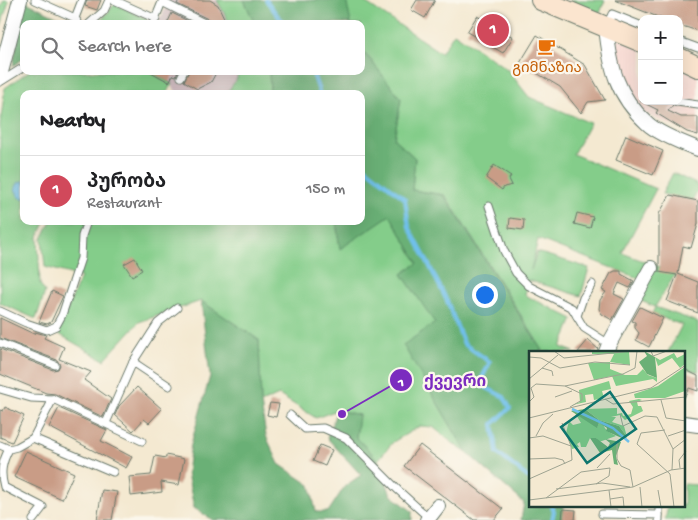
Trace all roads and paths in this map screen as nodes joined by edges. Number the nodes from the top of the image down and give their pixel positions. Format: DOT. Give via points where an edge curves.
graph roads {
  1 [pos="20,0"];
  2 [pos="36,0"];
  3 [pos="82,0"];
  4 [pos="109,0"];
  5 [pos="114,0"];
  6 [pos="541,0"];
  7 [pos="163,1"];
  8 [pos="75,20"];
  9 [pos="77,20"];
  10 [pos="94,20"];
  11 [pos="152,20"];
  12 [pos="154,20"];
  13 [pos="199,20"];
  14 [pos="638,24"];
  15 [pos="606,27"];
  16 [pos="638,40"];
  17 [pos="683,42"];
  18 [pos="698,48"];
  19 [pos="683,60"];
  20 [pos="698,67"];
  21 [pos="20,70"];
  22 [pos="0,76"];
  23 [pos="0,82"];
  24 [pos="683,103"];
  25 [pos="698,105"];
  26 [pos="698,149"];
  27 [pos="488,206"];
  28 [pos="86,225"];
  29 [pos="651,268"];
  30 [pos="592,284"];
  31 [pos="178,308"];
  32 [pos="0,311"];
  33 [pos="577,316"];
  34 [pos="0,343"];
  35 [pos="607,348"];
  36 [pos="134,362"];
  37 [pos="55,365"];
  38 [pos="169,386"];
  39 [pos="0,389"];
  40 [pos="53,399"];
  41 [pos="290,416"];
  42 [pos="106,423"];
  43 [pos="33,438"];
  44 [pos="142,441"];
  45 [pos="0,445"];
  46 [pos="9,449"];
  47 [pos="113,472"];
  48 [pos="438,506"];
  49 [pos="602,514"];
  50 [pos="659,517"];
  51 [pos="428,519"];
  52 [pos="33,520"];
  1 -- 22 [label="street"];
  2 -- 8 [label="lane"];
  3 -- 9 [label="lane"];
  4 -- 10 [label="lane" via="104,11"];
  5 -- 11 [label="lane"];
  6 -- 15 [label="main road"];
  7 -- 12 [label="lane"];
  7 -- 13 [label="lane"];
  14 -- 15 [label="lane" via="612,14"];
  15 -- 16 [label="main road"];
  15 -- 26 [label="street" via="613,73 627,100 648,124"];
  17 -- 18 [label="lane"];
  19 -- 20 [label="main road"];
  21 -- 23 [label="lane"];
  24 -- 25 [label="lane"];
  27 -- 33 [label="lane" via="504,251 516,273 528,286 572,308"];
  28 -- 32 [label="lane" via="82,258 56,326 47,330"];
  29 -- 35 [label="street"];
  30 -- 33 [label="lane"];
  31 -- 36 [label="lane" via="158,323"];
  33 -- 35 [label="lane" via="584,328"];
  34 -- 37 [label="lane"];
  36 -- 38 [label="lane"];
  36 -- 42 [label="lane"];
  39 -- 40 [label="lane" via="31,398"];
  40 -- 42 [label="lane"];
  40 -- 43 [label="lane"];
  41 -- 51 [label="lane" via="306,429 323,428 346,438"];
  42 -- 44 [label="lane"];
  43 -- 46 [label="lane"];
  43 -- 47 [label="lane"];
  45 -- 46 [label="lane"];
  46 -- 52 [label="lane" via="2,461 4,487 43,507"];
  48 -- 51 [label="street"];
  49 -- 50 [label="lane"];
}
